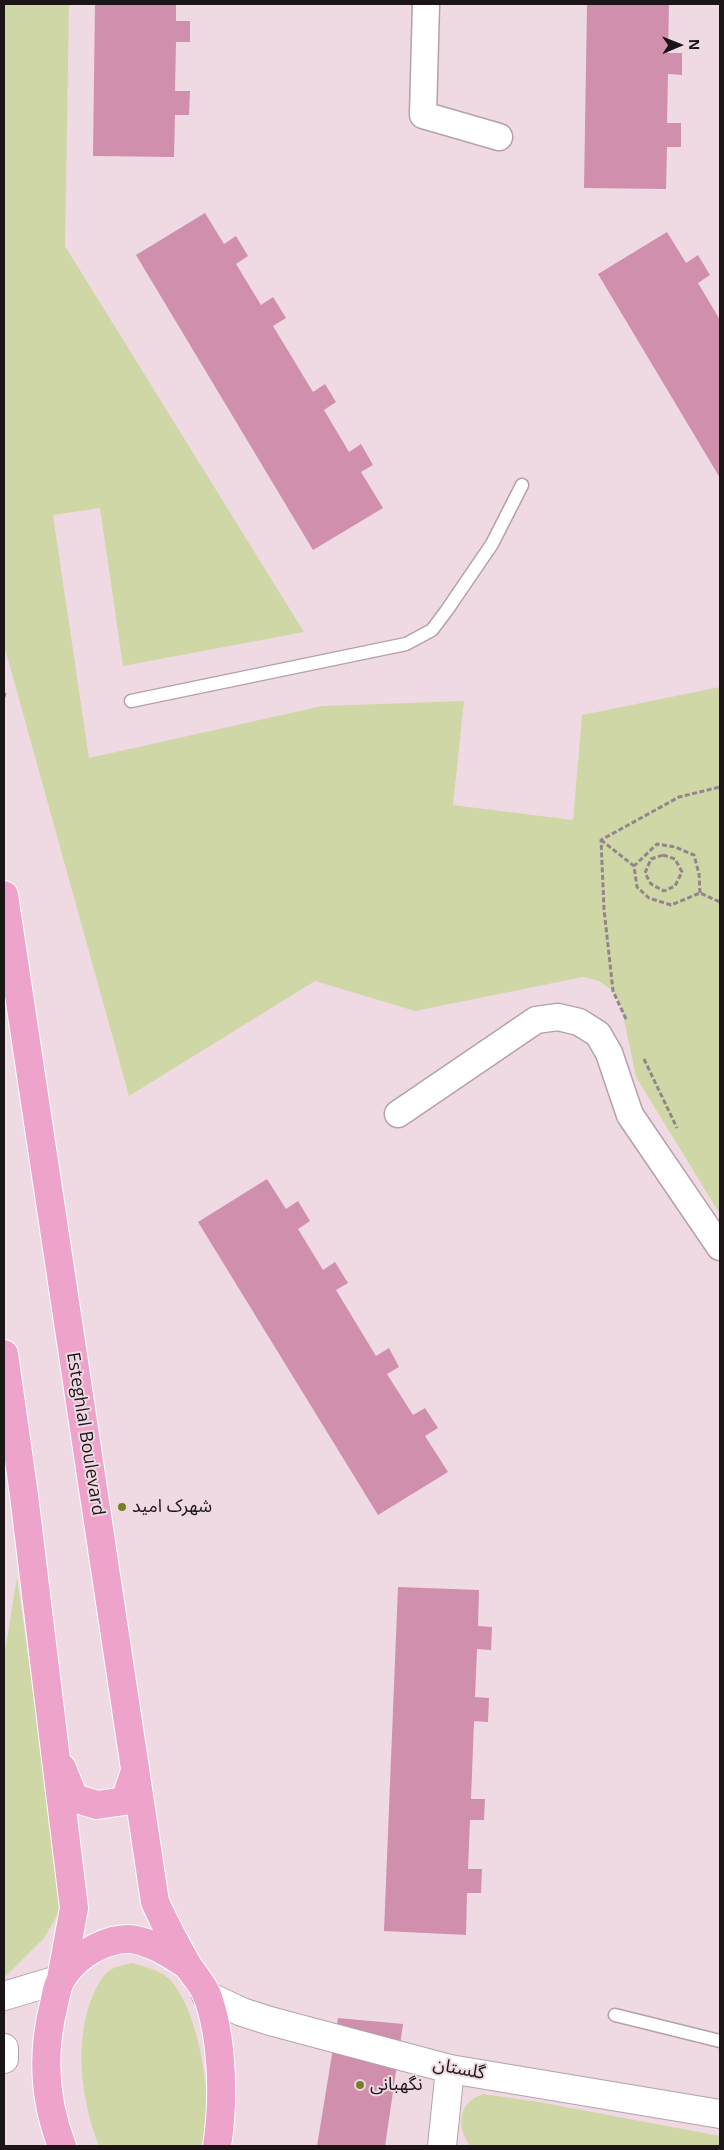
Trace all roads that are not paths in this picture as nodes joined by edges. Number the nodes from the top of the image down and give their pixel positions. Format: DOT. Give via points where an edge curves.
graph roads {
  1 [pos="426,4"];
  2 [pos="499,137"];
  3 [pos="522,485"];
  4 [pos="131,700"];
  5 [pos="4,895"];
  6 [pos="398,1114"];
  7 [pos="720,1247"];
  8 [pos="4,1354"];
  9 [pos="55,1751"];
  10 [pos="135,1771"];
  11 [pos="188,1966"];
  12 [pos="61,1980"];
  13 [pos="206,1995"];
  14 [pos="4,1996"];
  15 [pos="615,2015"];
  16 [pos="720,2041"];
  17 [pos="4,2048"];
  18 [pos="4,2059"];
  19 [pos="450,2069"];
  20 [pos="720,2114"];
  21 [pos="62,2146"];
  22 [pos="217,2146"];
  23 [pos="442,2146"];
  1 -- 2 [label="street" via="423,115"];
  3 -- 4 [label="lane" via="492,544 432,630 406,644"];
  5 -- 10 [label="main road, Esteghlal Boulevard"];
  6 -- 7 [label="street" via="536,1020 558,1017 579,1022 598,1034 609,1053 630,1115"];
  8 -- 9 [label="main road"];
  9 -- 10 [label="main road" via="74,1798 97,1805 124,1801"];
  9 -- 12 [label="main road" via="74,1908"];
  10 -- 11 [label="main road, Esteghlal Boulevard" via="155,1902"];
  11 -- 12 [label="main road" via="156,1946 121,1940 100,1945 80,1956"];
  11 -- 13 [label="main road, Esteghlal Boulevard"];
  12 -- 14 [label="main road"];
  12 -- 21 [label="main road" via="49,2022 46,2053 47,2089 54,2126"];
  13 -- 19 [label="main road, گلستان" via="270,2021"];
  13 -- 22 [label="main road, Esteghlal Boulevard" via="216,2030 220,2062"];
  15 -- 16 [label="lane"];
  17 -- 18 [label="main road"];
  19 -- 20 [label="main road, گلستان"];
  19 -- 23 [label="main road"];
}
